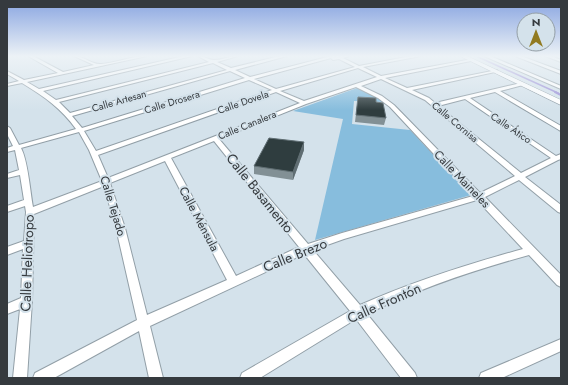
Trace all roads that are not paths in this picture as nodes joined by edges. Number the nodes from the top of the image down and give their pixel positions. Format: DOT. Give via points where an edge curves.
graph roads {
  1 [pos="10,74"];
  2 [pos="63,74"];
  3 [pos="112,74"];
  4 [pos="165,74"];
  5 [pos="216,74"];
  6 [pos="239,74"];
  7 [pos="271,74"];
  8 [pos="331,74"];
  9 [pos="375,74"];
  10 [pos="398,74"];
  11 [pos="481,74"];
  12 [pos="501,74"];
  13 [pos="528,74"];
  14 [pos="382,77"];
  15 [pos="251,79"];
  16 [pos="23,82"];
  17 [pos="561,83"];
  18 [pos="521,84"];
  19 [pos="551,84"];
  20 [pos="7,85"];
  21 [pos="356,86"];
  22 [pos="561,88"];
  23 [pos="409,89"];
  24 [pos="277,90"];
  25 [pos="495,90"];
  26 [pos="38,91"];
  27 [pos="466,97"];
  28 [pos="54,102"];
  29 [pos="304,103"];
  30 [pos="561,103"];
  31 [pos="434,105"];
  32 [pos="68,115"];
  33 [pos="7,129"];
  34 [pos="561,129"];
  35 [pos="81,132"];
  36 [pos="215,138"];
  37 [pos="14,150"];
  38 [pos="94,154"];
  39 [pos="167,157"];
  40 [pos="559,158"];
  41 [pos="24,171"];
  42 [pos="7,176"];
  43 [pos="520,177"];
  44 [pos="107,181"];
  45 [pos="478,197"];
  46 [pos="29,207"];
  47 [pos="7,209"];
  48 [pos="561,210"];
  49 [pos="29,243"];
  50 [pos="305,249"];
  51 [pos="7,251"];
  52 [pos="530,251"];
  53 [pos="232,281"];
  54 [pos="561,282"];
  55 [pos="26,301"];
  56 [pos="7,310"];
  57 [pos="358,312"];
  58 [pos="143,323"];
  59 [pos="561,345"];
  60 [pos="20,378"];
  61 [pos="40,378"];
  62 [pos="156,378"];
  63 [pos="247,378"];
  64 [pos="410,378"];
  65 [pos="486,378"];
  1 -- 16 [label="street, Calle Tejado"];
  2 -- 16 [label="street"];
  3 -- 26 [label="street"];
  4 -- 28 [label="street"];
  5 -- 32 [label="street, Calle Artesan"];
  6 -- 15 [label="street"];
  7 -- 15 [label="street, Calle Drosera"];
  8 -- 24 [label="street, Calle Dovela"];
  9 -- 14 [label="street, Calle Cornisa"];
  10 -- 14 [label="street, Calle Canalera"];
  11 -- 23 [label="street"];
  12 -- 18 [label="main road"];
  13 -- 19 [label="street"];
  14 -- 21 [label="street, Calle Canalera"];
  14 -- 23 [label="street, Calle Cornisa"];
  15 -- 24 [label="street"];
  15 -- 35 [label="street, Calle Drosera"];
  16 -- 20 [label="street"];
  16 -- 26 [label="street, Calle Tejado"];
  17 -- 19 [label="street"];
  18 -- 25 [label="street"];
  18 -- 30 [label="main road"];
  19 -- 22 [label="street"];
  21 -- 29 [label="street, Calle Canalera"];
  21 -- 45 [label="street, Calle Maineles" via="392,106"];
  23 -- 31 [label="street, Calle Cornisa"];
  24 -- 29 [label="street"];
  24 -- 38 [label="street, Calle Dovela"];
  25 -- 27 [label="street"];
  25 -- 34 [label="street"];
  26 -- 28 [label="street, Calle Tejado"];
  27 -- 31 [label="street"];
  27 -- 40 [label="street, Calle Ático"];
  28 -- 32 [label="street, Calle Tejado"];
  29 -- 36 [label="street, Calle Canalera"];
  31 -- 43 [label="street, Calle Cornisa"];
  32 -- 35 [label="street, Calle Tejado"];
  33 -- 37 [label="street, Calle Heliotropo"];
  35 -- 37 [label="street, Calle Drosera"];
  35 -- 38 [label="street, Calle Tejado"];
  36 -- 39 [label="street, Calle Canalera"];
  36 -- 50 [label="street, Calle Basamento"];
  37 -- 41 [label="street, Calle Heliotropo"];
  38 -- 44 [label="street, Calle Tejado"];
  39 -- 44 [label="street, Calle Canalera"];
  39 -- 53 [label="street, Calle Ménsula"];
  40 -- 43 [label="street, Calle Brezo"];
  41 -- 42 [label="street"];
  41 -- 46 [label="street, Calle Heliotropo"];
  43 -- 45 [label="street, Calle Brezo"];
  43 -- 48 [label="street, Calle Cornisa"];
  44 -- 46 [label="street, Calle Canalera"];
  44 -- 58 [label="street, Calle Tejado"];
  45 -- 50 [label="street, Calle Brezo"];
  45 -- 52 [label="street, Calle Maineles"];
  46 -- 47 [label="street, Calle Canalera"];
  46 -- 49 [label="street, Calle Heliotropo"];
  49 -- 51 [label="street"];
  49 -- 55 [label="street, Calle Heliotropo"];
  50 -- 53 [label="street, Calle Brezo"];
  50 -- 57 [label="street, Calle Basamento"];
  52 -- 54 [label="street, Calle Maineles"];
  52 -- 57 [label="street, Calle Frontón" via="479,265"];
  53 -- 58 [label="street, Calle Brezo"];
  55 -- 56 [label="street"];
  55 -- 60 [label="street, Calle Heliotropo"];
  57 -- 63 [label="street, Calle Frontón"];
  57 -- 64 [label="street, Calle Basamento"];
  58 -- 61 [label="street, Calle Brezo"];
  58 -- 62 [label="street, Calle Tejado"];
  59 -- 65 [label="street"];
}
